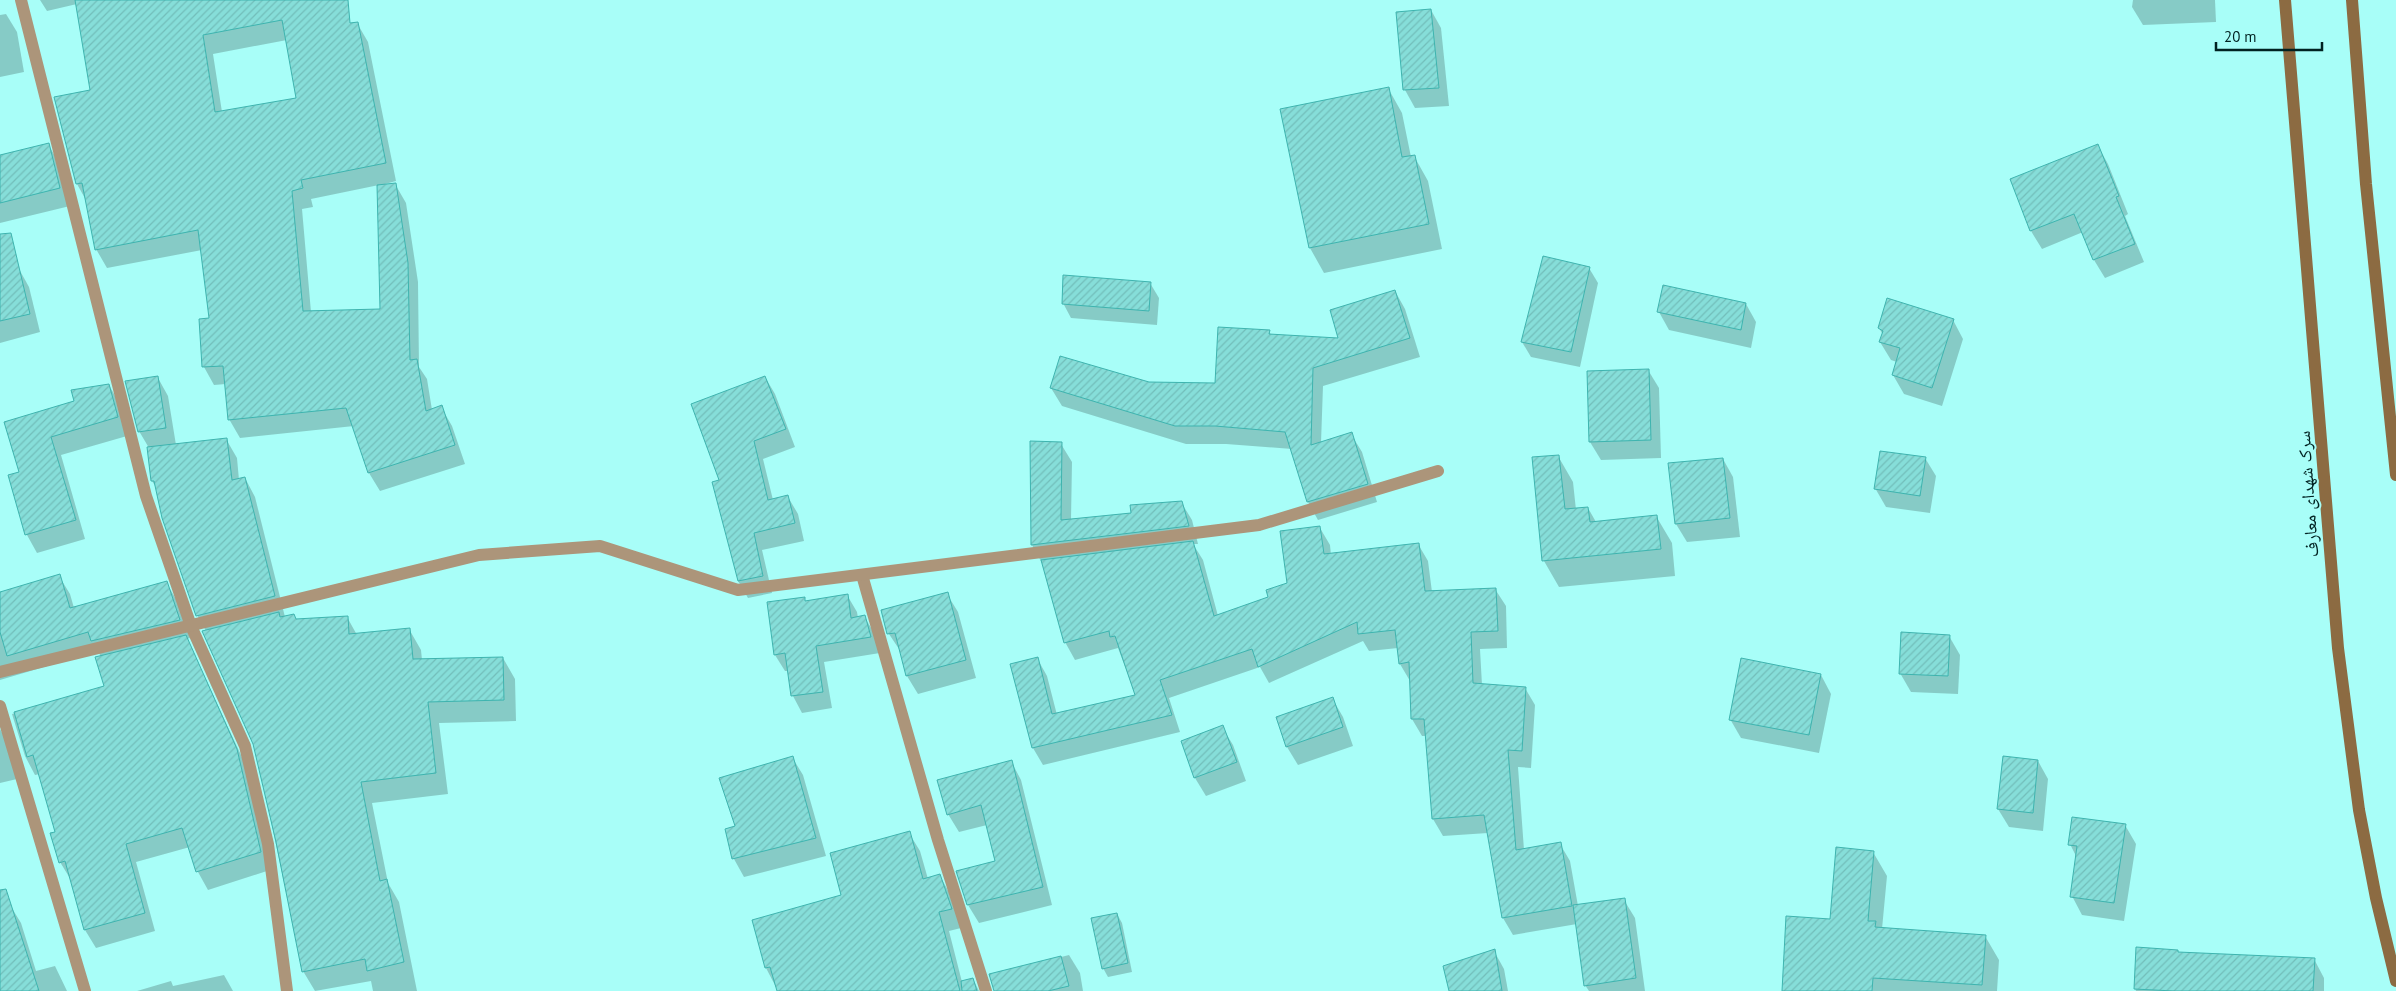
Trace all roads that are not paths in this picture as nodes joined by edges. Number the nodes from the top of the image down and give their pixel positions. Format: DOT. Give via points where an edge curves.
graph roads {
  1 [pos="21,0"];
  2 [pos="2285,0"];
  3 [pos="2352,0"];
  4 [pos="1438,471"];
  5 [pos="2396,475"];
  6 [pos="862,575"];
  7 [pos="191,626"];
  8 [pos="0,672"];
  9 [pos="0,706"];
  10 [pos="2396,981"];
  11 [pos="85,991"];
  12 [pos="288,991"];
  13 [pos="986,991"];
  1 -- 7 [label="street" via="146,496"];
  2 -- 10 [label="main road, سرک شهدای معارف" via="2338,648 2359,810"];
  3 -- 5 [label="main road" via="2366,184"];
  4 -- 6 [label="street" via="1259,526"];
  6 -- 7 [label="street" via="738,590 600,546 488,554"];
  6 -- 13 [label="street" via="938,840"];
  7 -- 8 [label="street"];
  7 -- 12 [label="street" via="245,746 268,844"];
  9 -- 11 [label="street"];
}
